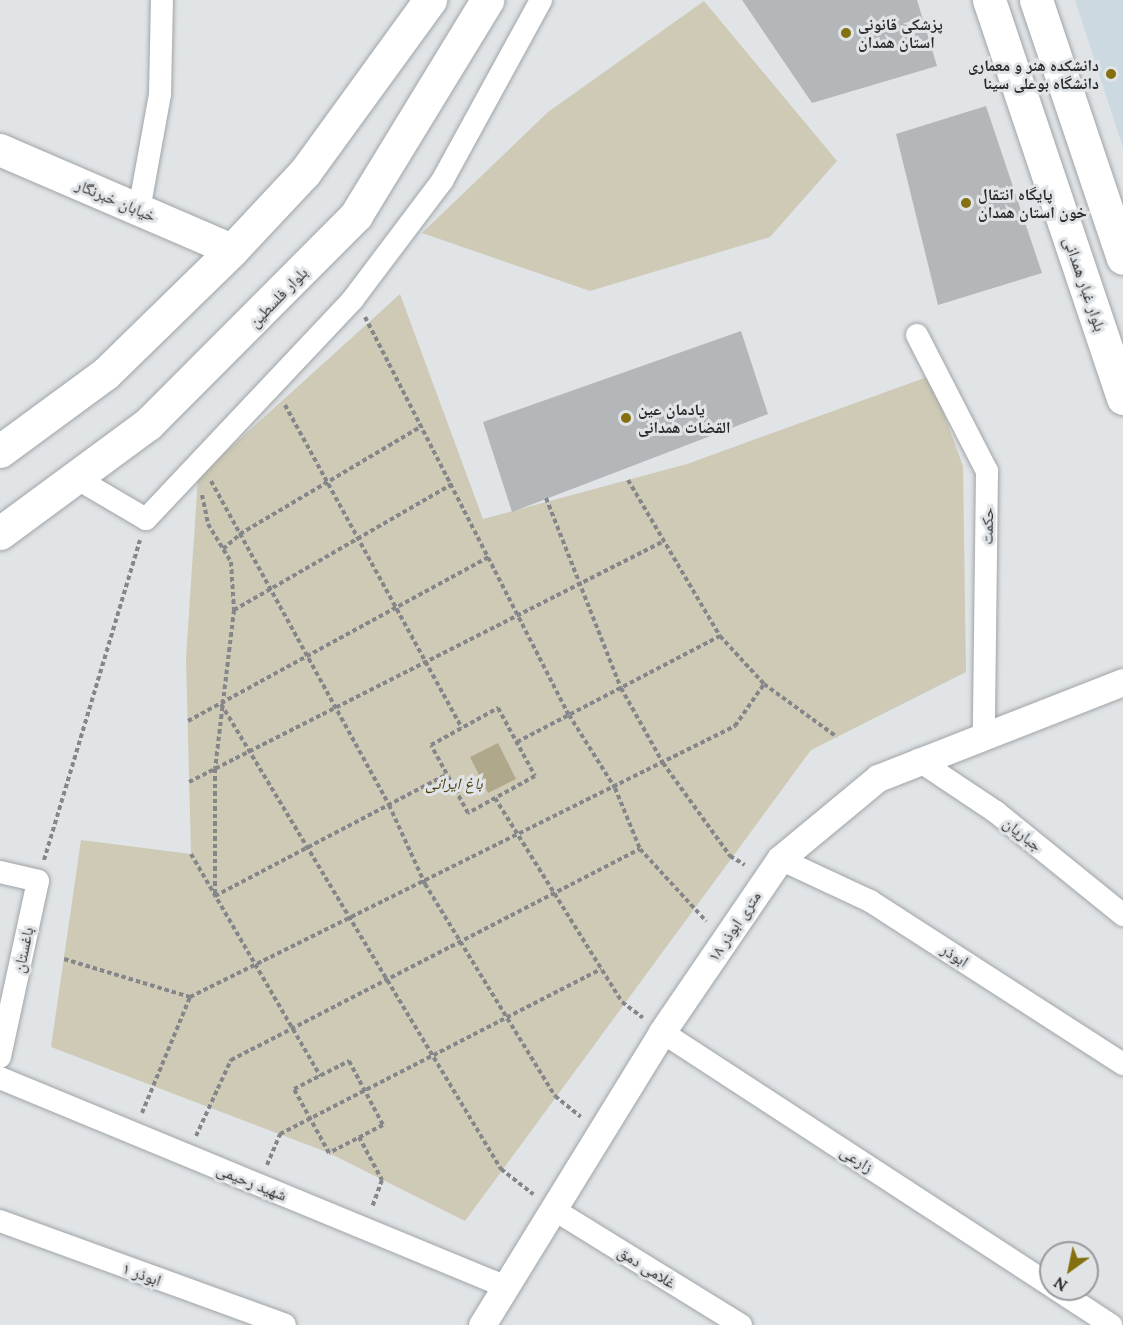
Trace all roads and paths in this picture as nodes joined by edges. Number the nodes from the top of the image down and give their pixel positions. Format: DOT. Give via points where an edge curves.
graph roads {
  1 [pos="162,0"];
  2 [pos="429,0"];
  3 [pos="487,0"];
  4 [pos="542,0"];
  5 [pos="989,0"];
  6 [pos="1036,0"];
  7 [pos="0,150"];
  8 [pos="139,210"];
  9 [pos="232,250"];
  10 [pos="1123,258"];
  11 [pos="353,298"];
  12 [pos="916,335"];
  13 [pos="273,384"];
  14 [pos="1123,398"];
  15 [pos="422,426"];
  16 [pos="0,451"];
  17 [pos="202,466"];
  18 [pos="76,478"];
  19 [pos="628,480"];
  20 [pos="328,483"];
  21 [pos="452,484"];
  22 [pos="546,498"];
  23 [pos="146,519"];
  24 [pos="0,533"];
  25 [pos="240,534"];
  26 [pos="359,540"];
  27 [pos="664,541"];
  28 [pos="223,549"];
  29 [pos="489,557"];
  30 [pos="582,582"];
  31 [pos="270,588"];
  32 [pos="397,608"];
  33 [pos="234,610"];
  34 [pos="519,614"];
  35 [pos="720,636"];
  36 [pos="307,656"];
  37 [pos="426,662"];
  38 [pos="1123,682"];
  39 [pos="764,684"];
  40 [pos="621,688"];
  41 [pos="220,703"];
  42 [pos="335,708"];
  43 [pos="569,715"];
  44 [pos="188,721"];
  45 [pos="462,728"];
  46 [pos="984,734"];
  47 [pos="837,737"];
  48 [pos="517,742"];
  49 [pos="249,751"];
  50 [pos="918,760"];
  51 [pos="663,763"];
  52 [pos="214,769"];
  53 [pos="447,774"];
  54 [pos="189,782"];
  55 [pos="615,788"];
  56 [pos="495,798"];
  57 [pos="389,805"];
  58 [pos="519,837"];
  59 [pos="308,847"];
  60 [pos="640,849"];
  61 [pos="191,854"];
  62 [pos="773,868"];
  63 [pos="0,872"];
  64 [pos="38,881"];
  65 [pos="425,884"];
  66 [pos="554,893"];
  67 [pos="215,896"];
  68 [pos="1123,915"];
  69 [pos="351,920"];
  70 [pos="461,939"];
  71 [pos="725,939"];
  72 [pos="64,959"];
  73 [pos="257,968"];
  74 [pos="601,969"];
  75 [pos="385,977"];
  76 [pos="190,997"];
  77 [pos="506,1017"];
  78 [pos="291,1027"];
  79 [pos="662,1032"];
  80 [pos="431,1054"];
  81 [pos="0,1057"];
  82 [pos="1123,1064"];
  83 [pos="320,1076"];
  84 [pos="0,1078"];
  85 [pos="364,1088"];
  86 [pos="312,1122"];
  87 [pos="134,1133"];
  88 [pos="600,1133"];
  89 [pos="359,1137"];
  90 [pos="190,1156"];
  91 [pos="258,1185"];
  92 [pos="553,1209"];
  93 [pos="0,1221"];
  94 [pos="364,1228"];
  95 [pos="1039,1278"];
  96 [pos="504,1286"];
  97 [pos="1074,1301"];
  98 [pos="285,1325"];
  99 [pos="482,1325"];
  100 [pos="741,1325"];
  101 [pos="1111,1325"];
  1 -- 8 [label="street" via="160,94"];
  2 -- 9 [label="main road" via="305,172"];
  3 -- 18 [label="main road, بلوار فلسطین" via="356,215 148,424"];
  4 -- 11 [label="street" via="442,181"];
  5 -- 14 [label="main road, بلوار غبار همدانی"];
  6 -- 10 [label="main road"];
  7 -- 8 [label="main road, خیابان خبرنگار"];
  8 -- 9 [label="main road, خیابان خبرنگار"];
  9 -- 16 [label="main road" via="105,374"];
  11 -- 13 [label="street"];
  11 -- 15 [label="path"];
  12 -- 46 [label="street, حکمت" via="987,471"];
  13 -- 17 [label="street"];
  13 -- 20 [label="path"];
  15 -- 20 [label="path"];
  15 -- 21 [label="path"];
  17 -- 23 [label="street"];
  17 -- 25 [label="path"];
  17 -- 28 [label="path" via="198,477 206,512"];
  18 -- 23 [label="street"];
  18 -- 24 [label="main road, بلوار فلسطین"];
  19 -- 27 [label="path"];
  20 -- 25 [label="path"];
  20 -- 26 [label="path"];
  21 -- 26 [label="path"];
  21 -- 29 [label="path"];
  22 -- 30 [label="path"];
  23 -- 64 [label="path"];
  25 -- 28 [label="path"];
  25 -- 31 [label="path"];
  26 -- 31 [label="path"];
  26 -- 32 [label="path"];
  27 -- 30 [label="path"];
  27 -- 35 [label="path"];
  28 -- 33 [label="path" via="231,561"];
  29 -- 32 [label="path"];
  29 -- 34 [label="path"];
  30 -- 34 [label="path"];
  30 -- 40 [label="path"];
  31 -- 33 [label="path"];
  31 -- 36 [label="path"];
  32 -- 36 [label="path"];
  32 -- 37 [label="path"];
  33 -- 41 [label="path"];
  34 -- 37 [label="path"];
  34 -- 43 [label="path"];
  35 -- 39 [label="path"];
  35 -- 40 [label="path"];
  36 -- 41 [label="path"];
  36 -- 42 [label="path"];
  37 -- 42 [label="path"];
  37 -- 45 [label="path"];
  38 -- 46 [label="street, ۱۸ متری ابوذر"];
  39 -- 47 [label="path"];
  39 -- 51 [label="path" via="735,726"];
  40 -- 43 [label="path"];
  40 -- 51 [label="path"];
  41 -- 44 [label="path"];
  41 -- 49 [label="path"];
  41 -- 52 [label="path"];
  42 -- 49 [label="path"];
  42 -- 57 [label="path"];
  43 -- 48 [label="path"];
  43 -- 55 [label="path"];
  45 -- 48 [label="path" via="498,708"];
  45 -- 53 [label="path" via="431,745"];
  46 -- 50 [label="street, ۱۸ متری ابوذر"];
  48 -- 56 [label="path" via="535,776"];
  49 -- 52 [label="path"];
  49 -- 59 [label="path"];
  50 -- 62 [label="street, ۱۸ متری ابوذر" via="878,778"];
  50 -- 68 [label="street, جباریان" via="996,812"];
  51 -- 55 [label="path"];
  51 -- 62 [label="path" via="730,856"];
  52 -- 54 [label="path"];
  52 -- 67 [label="path"];
  53 -- 56 [label="path" via="468,813"];
  53 -- 57 [label="path"];
  55 -- 58 [label="path"];
  55 -- 60 [label="path"];
  56 -- 58 [label="path"];
  57 -- 59 [label="path"];
  57 -- 65 [label="path"];
  58 -- 65 [label="path"];
  58 -- 66 [label="path"];
  59 -- 67 [label="path"];
  59 -- 69 [label="path"];
  60 -- 66 [label="path"];
  60 -- 71 [label="path"];
  61 -- 67 [label="path"];
  62 -- 71 [label="street, ۱۸ متری ابوذر"];
  62 -- 82 [label="street, ابوذر" via="870,901"];
  63 -- 64 [label="street"];
  64 -- 81 [label="street, باغستان"];
  65 -- 69 [label="path"];
  65 -- 70 [label="path"];
  66 -- 70 [label="path"];
  66 -- 74 [label="path"];
  67 -- 73 [label="path"];
  69 -- 73 [label="path"];
  69 -- 75 [label="path"];
  70 -- 75 [label="path"];
  70 -- 77 [label="path"];
  71 -- 79 [label="street, ۱۸ متری ابوذر"];
  72 -- 76 [label="path"];
  73 -- 76 [label="path"];
  73 -- 78 [label="path"];
  74 -- 77 [label="path"];
  74 -- 79 [label="path" via="622,1002"];
  75 -- 78 [label="path"];
  75 -- 80 [label="path"];
  76 -- 87 [label="path"];
  77 -- 80 [label="path"];
  77 -- 88 [label="path" via="555,1096"];
  78 -- 83 [label="path"];
  78 -- 90 [label="path" via="231,1060 206,1106"];
  79 -- 88 [label="street, ۱۸ متری ابوذر"];
  79 -- 95 [label="street, زارعی"];
  80 -- 85 [label="path"];
  80 -- 92 [label="path" via="501,1169"];
  83 -- 85 [label="path" via="349,1061"];
  83 -- 86 [label="path" via="294,1089"];
  84 -- 87 [label="street, شهید رحیمی"];
  85 -- 86 [label="path"];
  85 -- 89 [label="path" via="383,1125"];
  86 -- 89 [label="path" via="329,1153"];
  86 -- 91 [label="path" via="280,1134"];
  87 -- 90 [label="street, شهید رحیمی"];
  88 -- 92 [label="street, ۱۸ متری ابوذر"];
  89 -- 94 [label="path" via="382,1180"];
  90 -- 91 [label="street, شهید رحیمی"];
  91 -- 94 [label="street, شهید رحیمی"];
  92 -- 96 [label="street, ۱۸ متری ابوذر"];
  92 -- 100 [label="street, غلامی دمق"];
  93 -- 98 [label="street, ابوذر ۱"];
  94 -- 96 [label="street, شهید رحیمی"];
  96 -- 99 [label="street, ۱۸ متری ابوذر"];
  97 -- 101 [label="street"];
}
